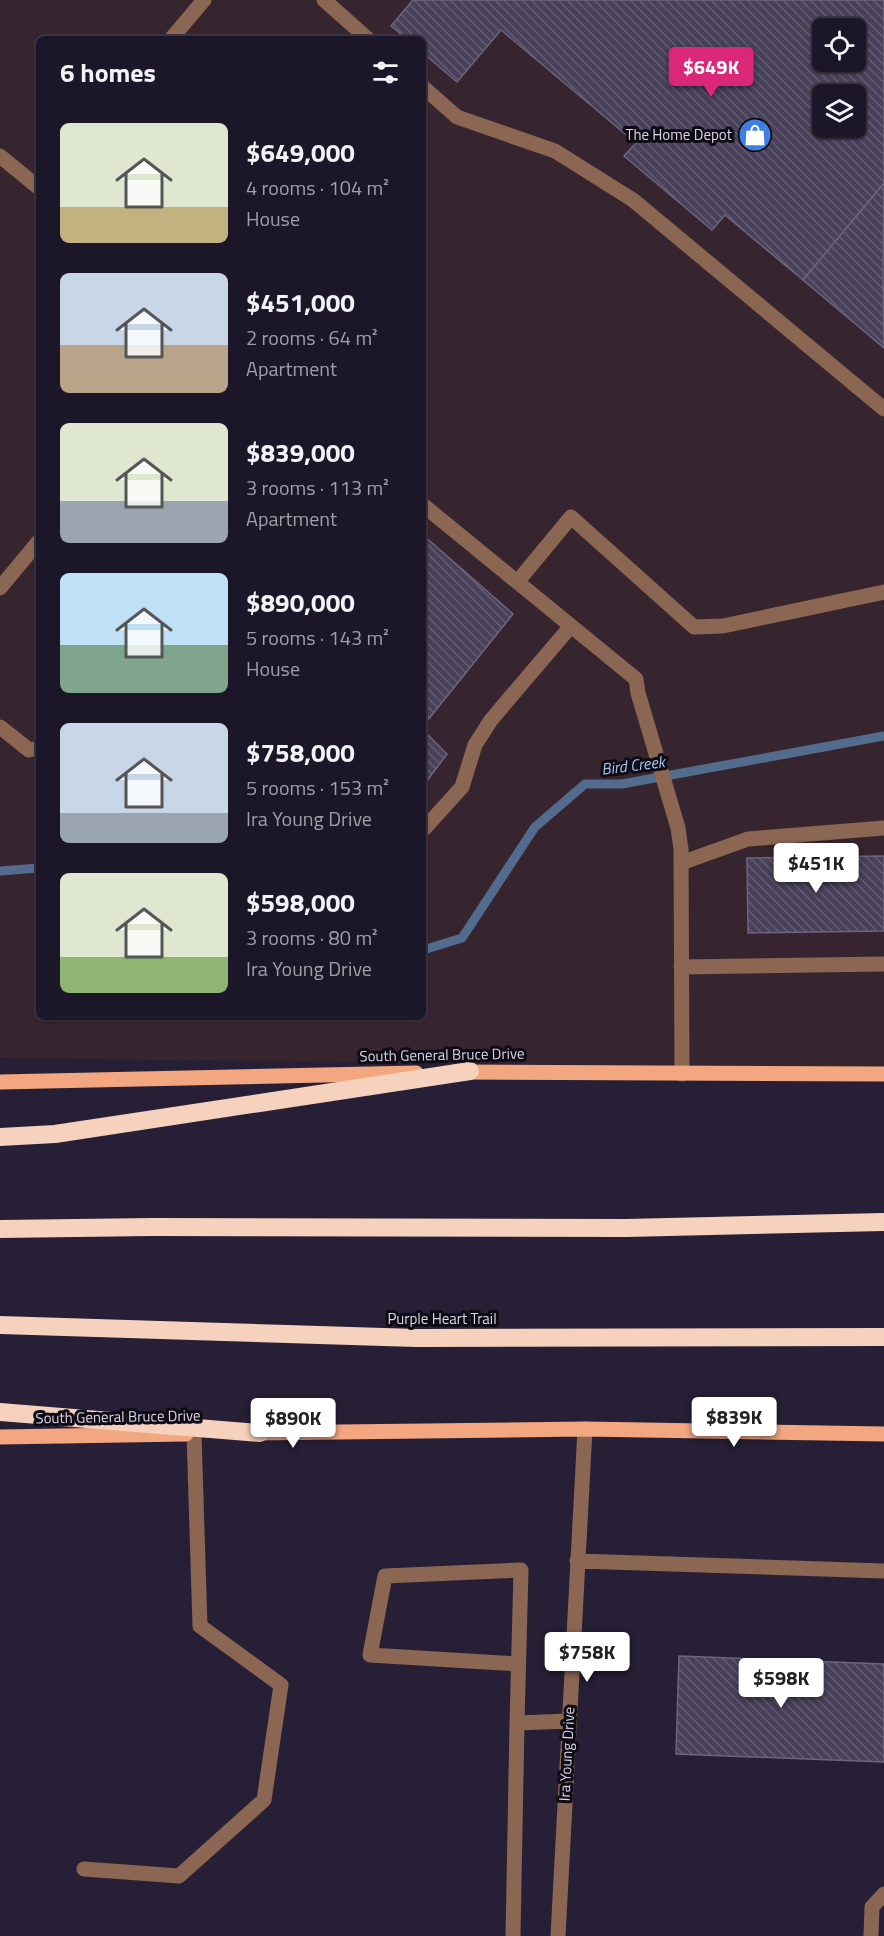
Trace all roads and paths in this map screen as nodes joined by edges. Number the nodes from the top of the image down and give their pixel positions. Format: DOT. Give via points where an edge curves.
graph roads {
  1 [pos="204,0"];
  2 [pos="324,0"];
  3 [pos="174,36"];
  4 [pos="365,36"];
  5 [pos="426,90"];
  6 [pos="0,156"];
  7 [pos="36,186"];
  8 [pos="884,409"];
  9 [pos="426,507"];
  10 [pos="36,545"];
  11 [pos="518,581"];
  12 [pos="0,588"];
  13 [pos="884,592"];
  14 [pos="572,626"];
  15 [pos="0,727"];
  16 [pos="36,749"];
  17 [pos="426,827"];
  18 [pos="884,828"];
  19 [pos="681,863"];
  20 [pos="884,964"];
  21 [pos="681,966"];
  22 [pos="470,1071"];
  23 [pos="682,1074"];
  24 [pos="884,1074"];
  25 [pos="0,1082"];
  26 [pos="0,1137"];
  27 [pos="884,1222"];
  28 [pos="0,1229"];
  29 [pos="0,1325"];
  30 [pos="884,1337"];
  31 [pos="0,1412"];
  32 [pos="585,1429"];
  33 [pos="261,1433"];
  34 [pos="194,1434"];
  35 [pos="884,1434"];
  36 [pos="0,1437"];
  37 [pos="577,1561"];
  38 [pos="884,1571"];
  39 [pos="518,1664"];
  40 [pos="569,1721"];
  41 [pos="517,1723"];
  42 [pos="84,1869"];
  43 [pos="884,1894"];
  44 [pos="513,1936"];
  45 [pos="558,1936"];
  46 [pos="871,1936"];
  1 -- 3 [label="street"];
  2 -- 4 [label="street"];
  5 -- 8 [label="street" via="457,117 555,151 633,200"];
  6 -- 7 [label="street"];
  9 -- 11 [label="street"];
  10 -- 12 [label="street"];
  11 -- 13 [label="street" via="571,517 694,627 723,626"];
  11 -- 14 [label="street"];
  14 -- 17 [label="street" via="491,720 475,745 462,787"];
  14 -- 19 [label="street" via="636,680 678,828"];
  15 -- 16 [label="street" via="29,750"];
  18 -- 19 [label="street" via="748,839"];
  19 -- 21 [label="street"];
  20 -- 21 [label="street"];
  21 -- 23 [label="street"];
  22 -- 23 [label="main road, South General Bruce Drive"];
  22 -- 25 [label="main road, South General Bruce Drive"];
  22 -- 26 [label="highway" via="55,1134"];
  23 -- 24 [label="main road, South General Bruce Drive"];
  27 -- 28 [label="highway" via="626,1228"];
  29 -- 30 [label="highway, Purple Heart Trail" via="416,1338"];
  31 -- 33 [label="highway"];
  32 -- 33 [label="main road, South General Bruce Drive"];
  32 -- 35 [label="main road, South General Bruce Drive"];
  32 -- 37 [label="street, Ira Young Drive"];
  33 -- 34 [label="main road, South General Bruce Drive"];
  34 -- 36 [label="main road, South General Bruce Drive"];
  34 -- 42 [label="street" via="200,1626 281,1685 264,1800 179,1876"];
  37 -- 38 [label="street"];
  37 -- 40 [label="street, Ira Young Drive"];
  39 -- 39 [label="street" via="521,1570 385,1576 370,1655"];
  39 -- 41 [label="street"];
  40 -- 41 [label="street"];
  40 -- 45 [label="street, Ira Young Drive"];
  41 -- 44 [label="street"];
  43 -- 46 [label="street" via="872,1907"];
}
